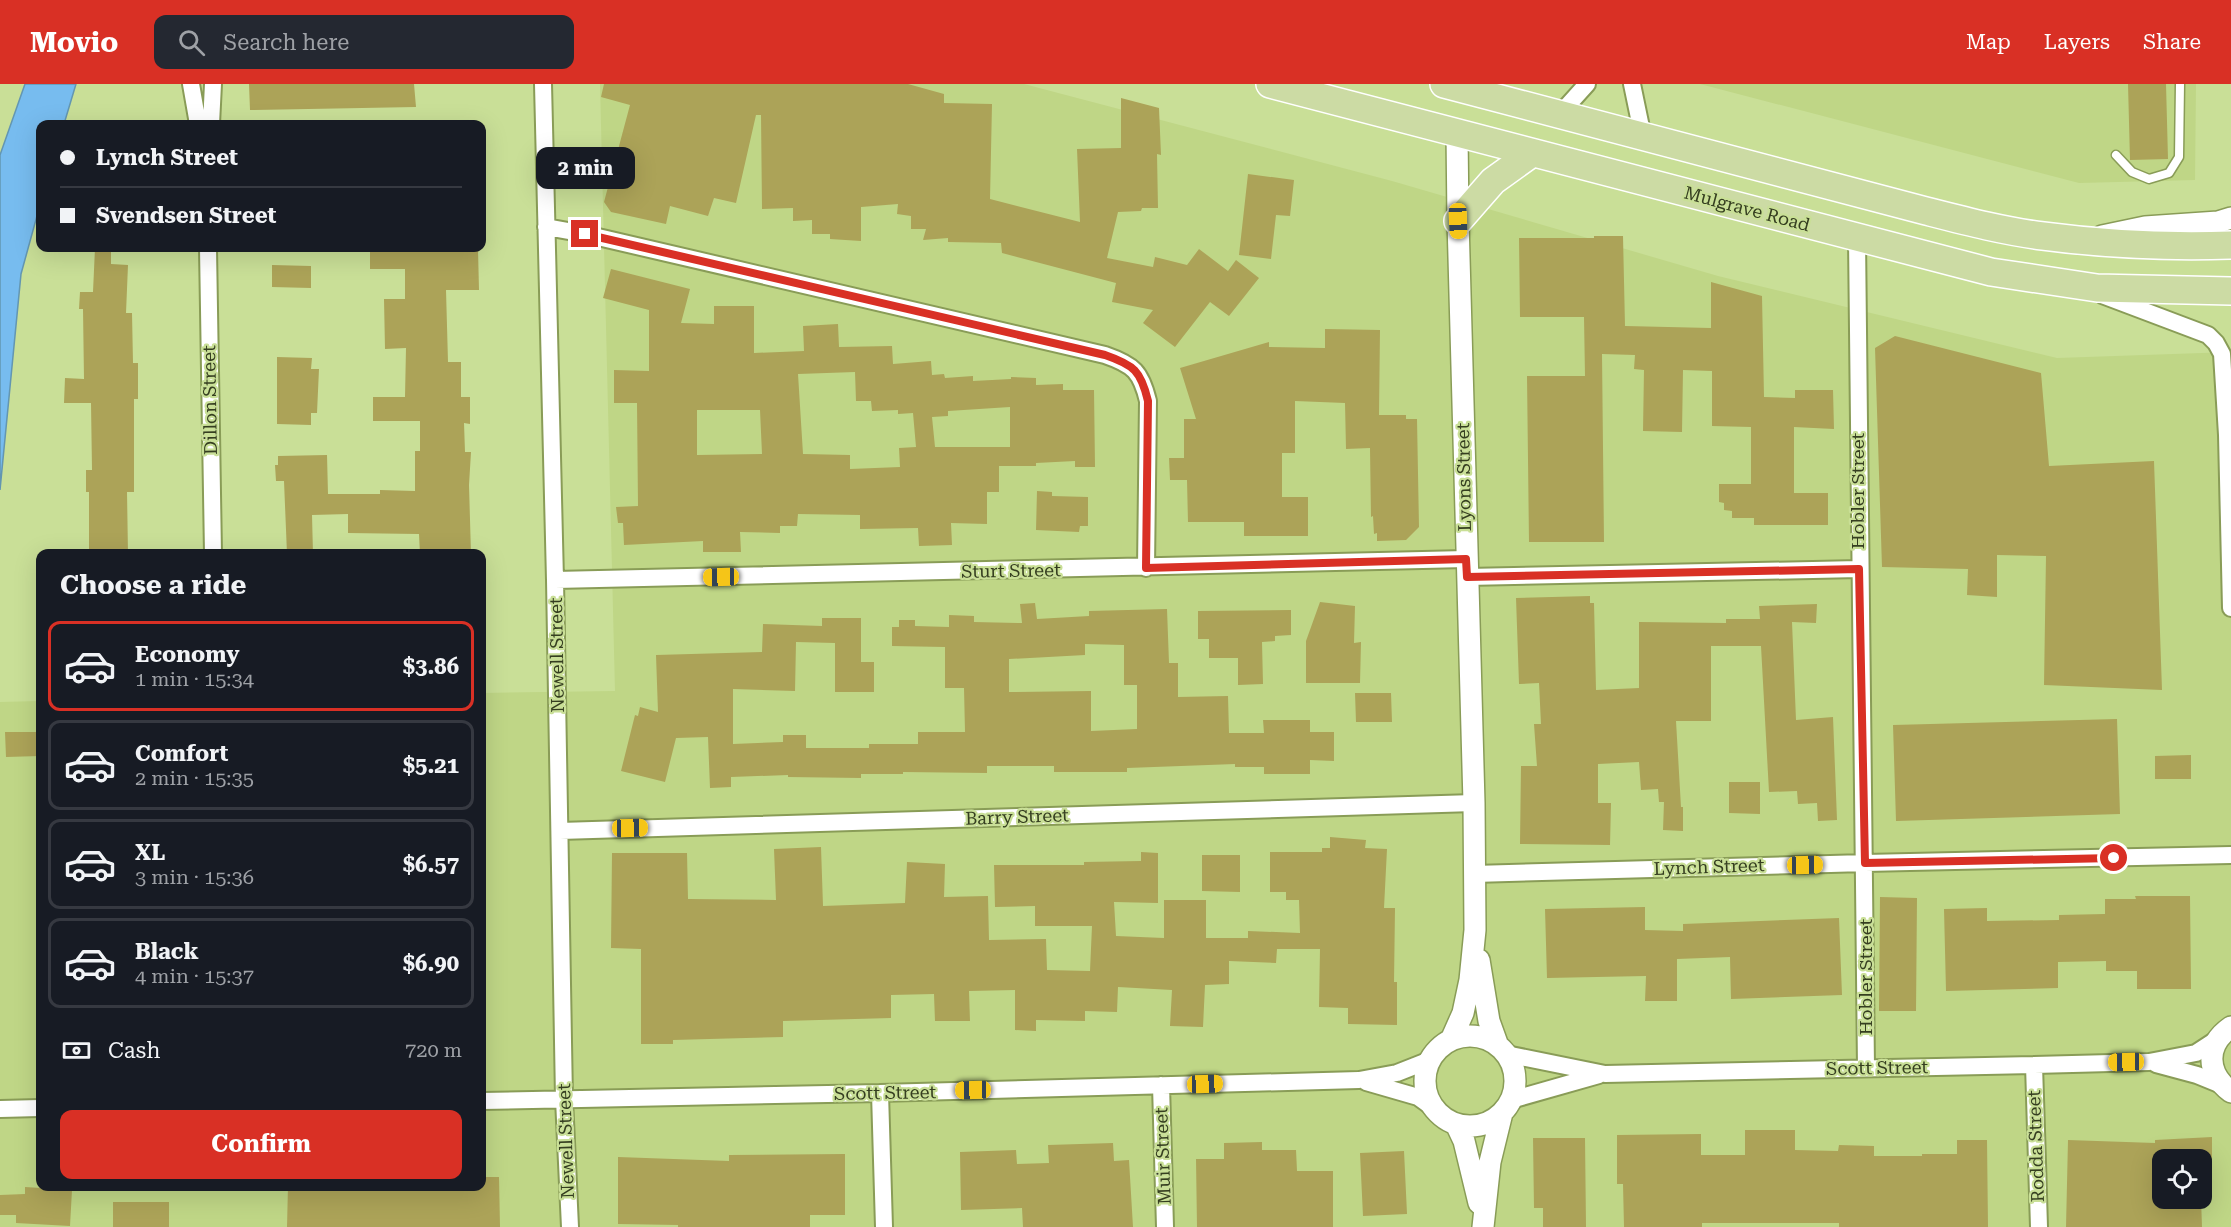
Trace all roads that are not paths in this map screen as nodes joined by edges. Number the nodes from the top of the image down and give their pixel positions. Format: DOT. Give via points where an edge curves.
graph roads {
  1 [pos="191,84"];
  2 [pos="213,84"];
  3 [pos="543,84"];
  4 [pos="1270,84"];
  5 [pos="1587,84"];
  6 [pos="1632,84"];
  7 [pos="2180,84"];
  8 [pos="1453,86"];
  9 [pos="1559,115"];
  10 [pos="197,120"];
  11 [pos="211,120"];
  12 [pos="1457,133"];
  13 [pos="1643,137"];
  14 [pos="1532,153"];
  15 [pos="2116,156"];
  16 [pos="2231,218"];
  17 [pos="1458,221"];
  18 [pos="546,227"];
  19 [pos="1857,238"];
  20 [pos="2078,240"];
  21 [pos="2231,245"];
  22 [pos="208,252"];
  23 [pos="2081,287"];
  24 [pos="2231,291"];
  25 [pos="213,549"];
  26 [pos="1146,568"];
  27 [pos="1467,568"];
  28 [pos="1859,569"];
  29 [pos="555,580"];
  30 [pos="2231,608"];
  31 [pos="1474,803"];
  32 [pos="560,831"];
  33 [pos="2231,855"];
  34 [pos="1865,863"];
  35 [pos="1474,874"];
  36 [pos="1475,930"];
  37 [pos="2226,1029"];
  38 [pos="1451,1040"];
  39 [pos="1502,1050"];
  40 [pos="1430,1060"];
  41 [pos="2149,1062"];
  42 [pos="2034,1065"];
  43 [pos="1866,1068"];
  44 [pos="1605,1074"];
  45 [pos="1359,1080"];
  46 [pos="1161,1085"];
  47 [pos="2229,1091"];
  48 [pos="880,1093"];
  49 [pos="564,1099"];
  50 [pos="486,1101"];
  51 [pos="1507,1107"];
  52 [pos="36,1108"];
  53 [pos="0,1109"];
  54 [pos="1436,1110"];
  55 [pos="1456,1124"];
  56 [pos="1483,1223"];
  57 [pos="570,1227"];
  58 [pos="884,1227"];
  59 [pos="1165,1227"];
  60 [pos="2039,1227"];
  1 -- 10 [label="street"];
  2 -- 11 [label="street"];
  3 -- 18 [label="street, Newell Street"];
  4 -- 12 [label="main road, Mulgrave Road"];
  5 -- 9 [label="street"];
  6 -- 13 [label="street"];
  7 -- 15 [label="lane" via="2179,157 2169,173 2149,179 2132,172"];
  8 -- 9 [label="main road"];
  8 -- 12 [label="main road"];
  9 -- 13 [label="main road"];
  12 -- 14 [label="main road, Mulgrave Road"];
  12 -- 17 [label="street, Lyons Street"];
  13 -- 20 [label="main road" via="2003,230"];
  14 -- 17 [label="main road" via="1493,181"];
  14 -- 19 [label="main road, Mulgrave Road"];
  16 -- 20 [label="street" via="2145,227"];
  17 -- 27 [label="street, Lyons Street"];
  18 -- 26 [label="street" via="1123,361 1144,382 1148,401"];
  18 -- 29 [label="street, Newell Street"];
  19 -- 23 [label="main road, Mulgrave Road" via="1991,272"];
  19 -- 28 [label="street, Hobler Street"];
  20 -- 21 [label="main road"];
  22 -- 25 [label="street, Dillon Street"];
  23 -- 24 [label="main road, Mulgrave Road"];
  23 -- 30 [label="street" via="2204,333 2212,337 2220,350 2224,363"];
  26 -- 27 [label="street, Sturt Street"];
  26 -- 29 [label="street, Sturt Street"];
  27 -- 28 [label="street, Sturt Street"];
  27 -- 31 [label="street, Lyons Street"];
  28 -- 34 [label="street, Hobler Street"];
  29 -- 32 [label="street, Newell Street"];
  31 -- 32 [label="street, Barry Street"];
  31 -- 35 [label="street, Lyons Street"];
  32 -- 49 [label="street, Newell Street"];
  33 -- 34 [label="street, Lynch Street"];
  34 -- 35 [label="street, Lynch Street"];
  34 -- 43 [label="street, Hobler Street"];
  35 -- 36 [label="street, Lyons Street"];
  36 -- 38 [label="street, Lyons Street" via="1463,1013"];
  36 -- 39 [label="street, Lyons Street" via="1489,1021"];
  37 -- 41 [label="street, Scott Street" via="2196,1053"];
  37 -- 47 [label="street" via="2213,1047 2212,1063 2215,1074"];
  38 -- 39 [label="street" via="1475,1036"];
  38 -- 40 [label="street"];
  39 -- 44 [label="street, Scott Street"];
  39 -- 51 [label="street" via="1515,1077 1515,1089"];
  40 -- 45 [label="street, Scott Street" via="1397,1073"];
  40 -- 54 [label="street" via="1425,1086"];
  41 -- 42 [label="street, Scott Street"];
  41 -- 47 [label="street, Scott Street" via="2197,1075"];
  42 -- 43 [label="street, Scott Street"];
  42 -- 60 [label="street, Rodda Street"];
  43 -- 44 [label="street, Scott Street"];
  44 -- 51 [label="street, Scott Street" via="1558,1085"];
  45 -- 46 [label="street, Scott Street"];
  45 -- 54 [label="street, Scott Street" via="1418,1097"];
  46 -- 48 [label="street, Scott Street"];
  46 -- 59 [label="street, Muir Street"];
  48 -- 49 [label="street, Scott Street"];
  48 -- 58 [label="street"];
  49 -- 50 [label="street, Scott Street"];
  49 -- 57 [label="street, Newell Street"];
  51 -- 55 [label="street" via="1492,1121"];
  51 -- 56 [label="street" via="1490,1162"];
  52 -- 53 [label="street"];
  54 -- 55 [label="street"];
  55 -- 56 [label="street" via="1471,1162"];
}
